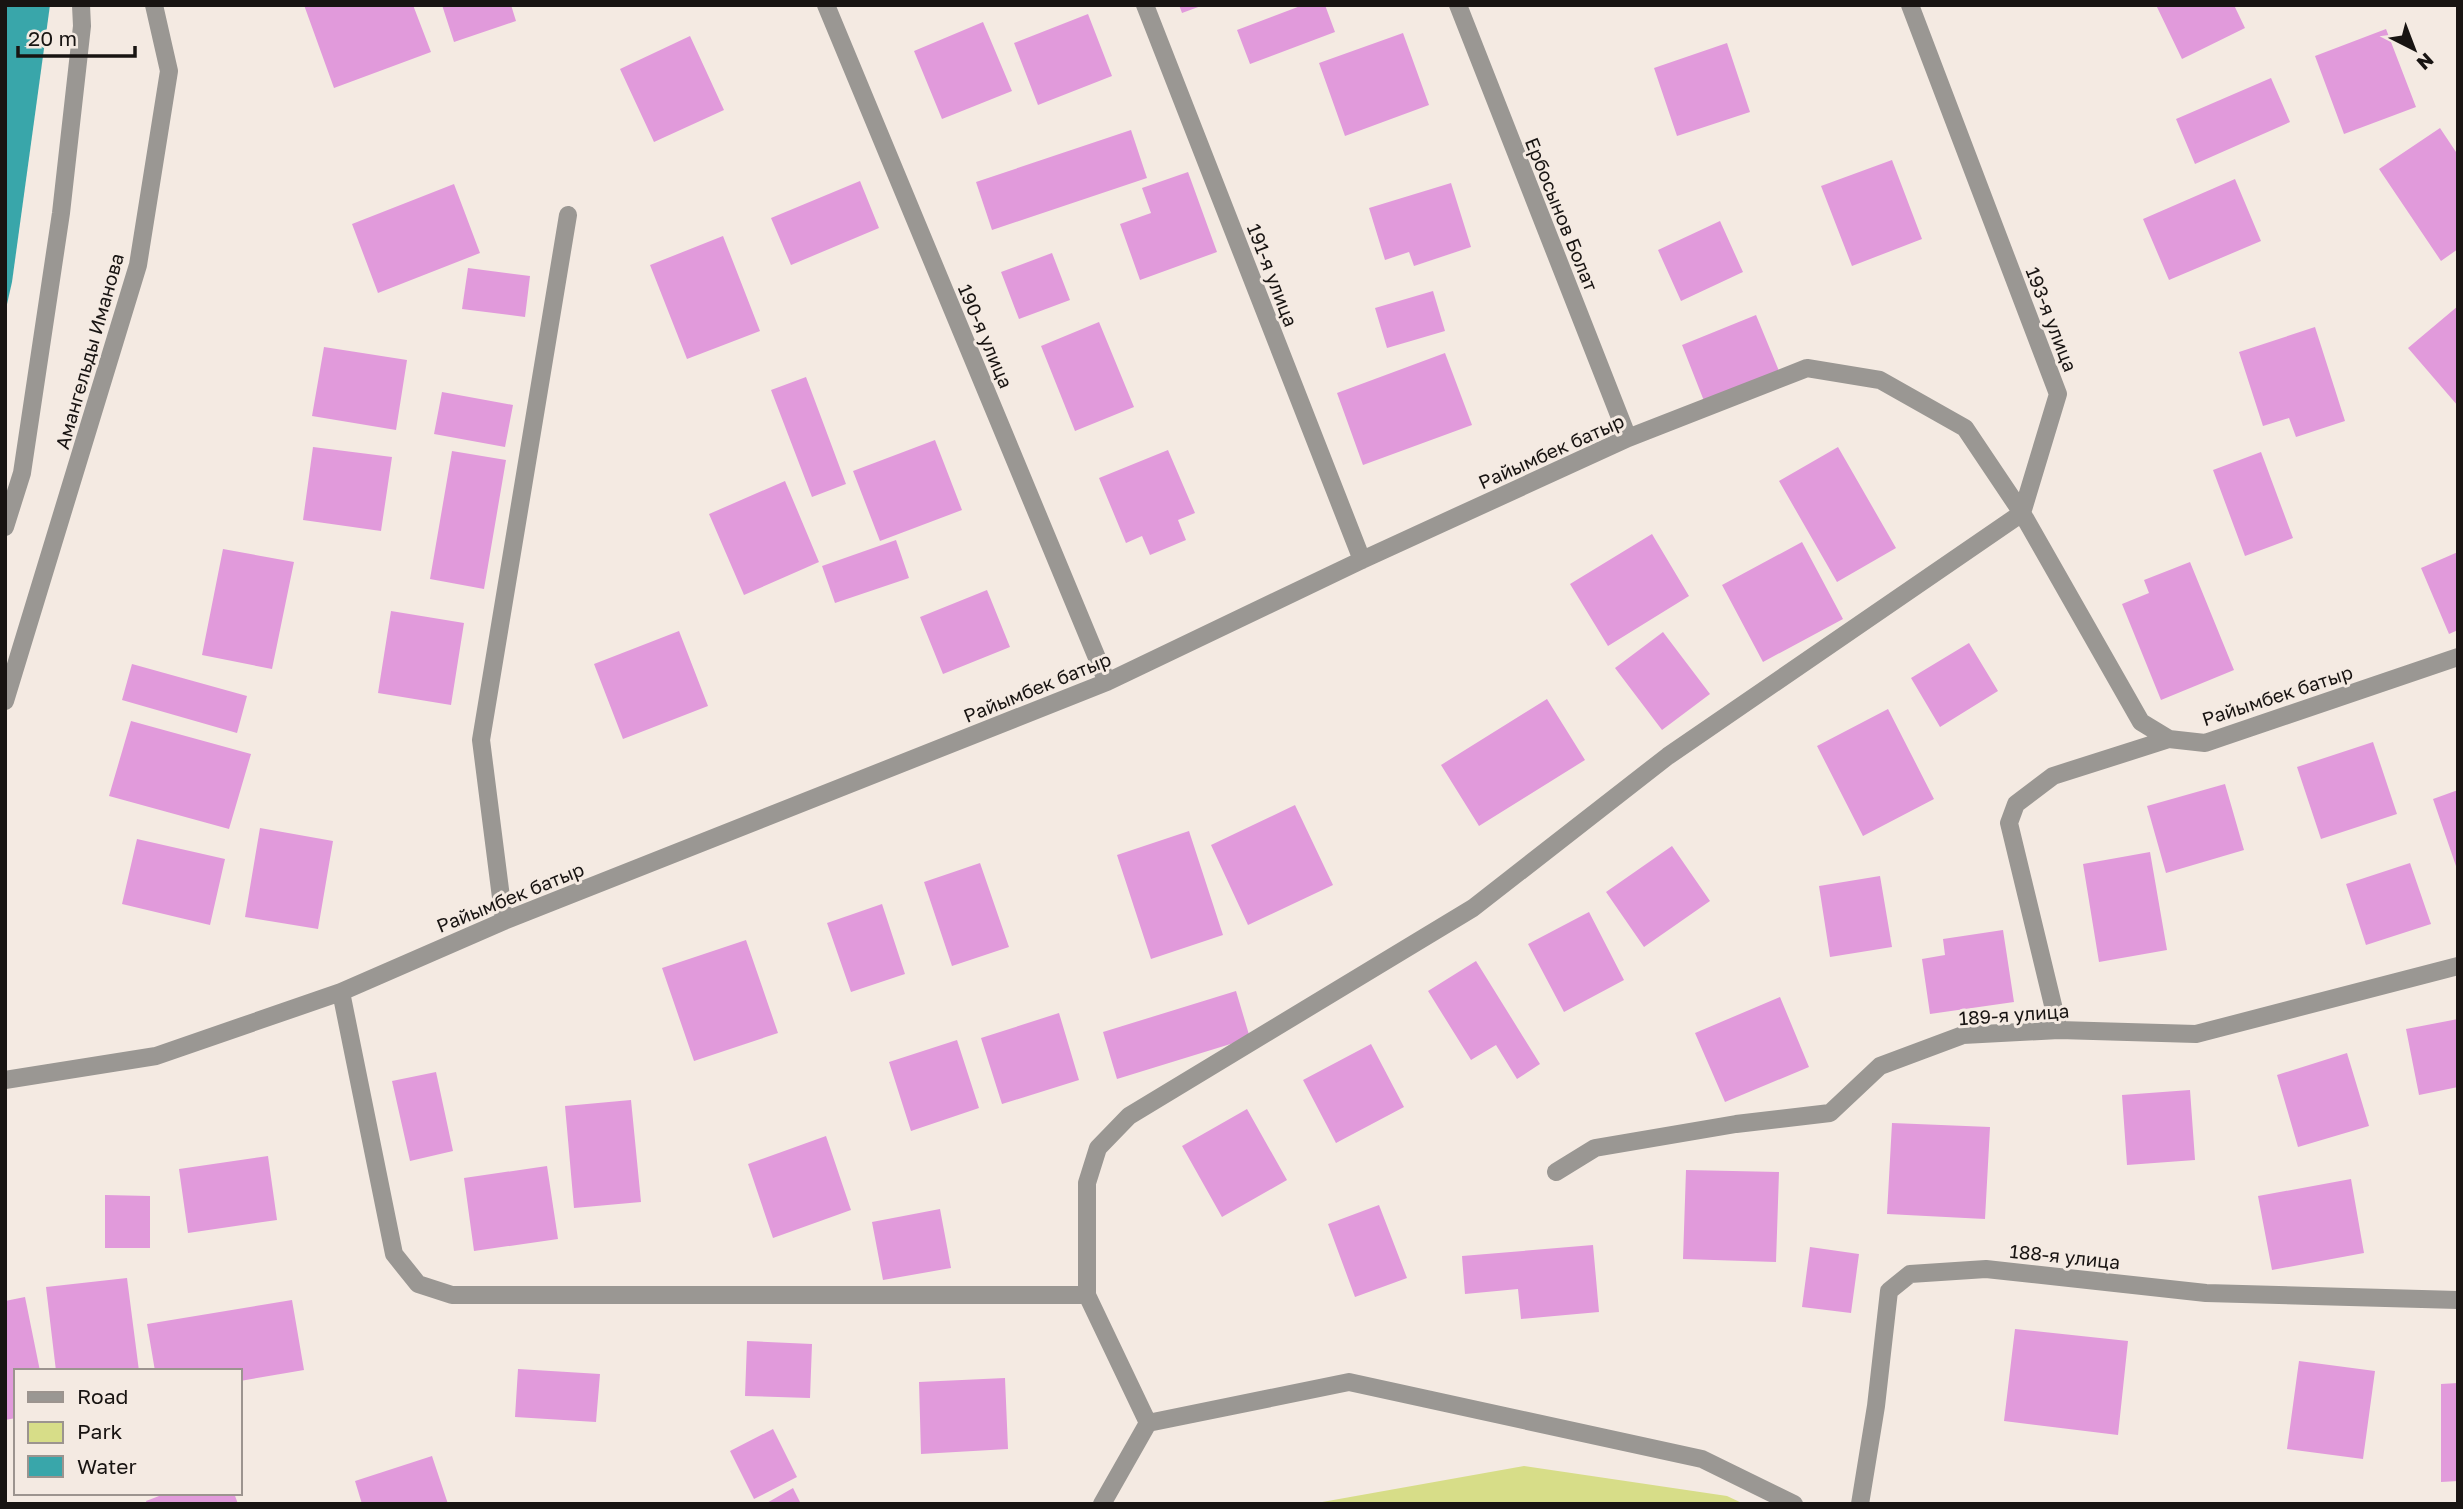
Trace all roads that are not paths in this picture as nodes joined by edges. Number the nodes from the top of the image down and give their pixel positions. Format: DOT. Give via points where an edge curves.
graph roads {
  1 [pos="81,5"];
  2 [pos="154,5"];
  3 [pos="826,5"];
  4 [pos="1145,5"];
  5 [pos="1458,5"];
  6 [pos="1910,5"];
  7 [pos="568,215"];
  8 [pos="1628,438"];
  9 [pos="2022,513"];
  10 [pos="5,527"];
  11 [pos="1362,560"];
  12 [pos="2458,657"];
  13 [pos="1107,682"];
  14 [pos="5,701"];
  15 [pos="2169,739"];
  16 [pos="504,921"];
  17 [pos="2458,966"];
  18 [pos="341,992"];
  19 [pos="2059,1030"];
  20 [pos="5,1080"];
  21 [pos="1556,1172"];
  22 [pos="1087,1295"];
  23 [pos="2458,1300"];
  24 [pos="1148,1423"];
  25 [pos="1102,1504"];
  26 [pos="1794,1504"];
  27 [pos="1860,1504"];
  1 -- 10 [label="street" via="61,213 22,473"];
  2 -- 14 [label="street, Амангельды Иманова" via="169,71 138,265"];
  3 -- 13 [label="street, 190-я улица"];
  4 -- 11 [label="street, 191-я улица"];
  5 -- 8 [label="street, Ербосынов Болат"];
  6 -- 9 [label="street, 193-я улица" via="2058,394"];
  7 -- 16 [label="street" via="481,740"];
  8 -- 9 [label="street, Райымбек батыр" via="1807,368 1880,380 1965,428"];
  8 -- 11 [label="street, Райымбек батыр"];
  9 -- 15 [label="street" via="2141,722"];
  9 -- 22 [label="street" via="1668,756 1473,908 1129,1116 1098,1148 1087,1183"];
  11 -- 13 [label="street, Райымбек батыр"];
  12 -- 15 [label="street, Райымбек батыр" via="2205,743"];
  13 -- 16 [label="street, Райымбек батыр"];
  15 -- 19 [label="street, Райымбек батыр" via="2053,776 2016,804 2009,823"];
  16 -- 18 [label="street, Райымбек батыр"];
  17 -- 19 [label="street, 189-я улица" via="2196,1034"];
  18 -- 20 [label="street, Райымбек батыр" via="156,1056"];
  18 -- 22 [label="street" via="394,1254 418,1284 452,1295"];
  19 -- 21 [label="street, 189-я улица" via="1963,1035 1880,1066 1830,1113 1595,1148"];
  22 -- 24 [label="street"];
  23 -- 27 [label="street, 188-я улица" via="2206,1293 1986,1269 1910,1274 1889,1291"];
  24 -- 25 [label="street"];
  24 -- 26 [label="street" via="1349,1382 1702,1459"];
}
